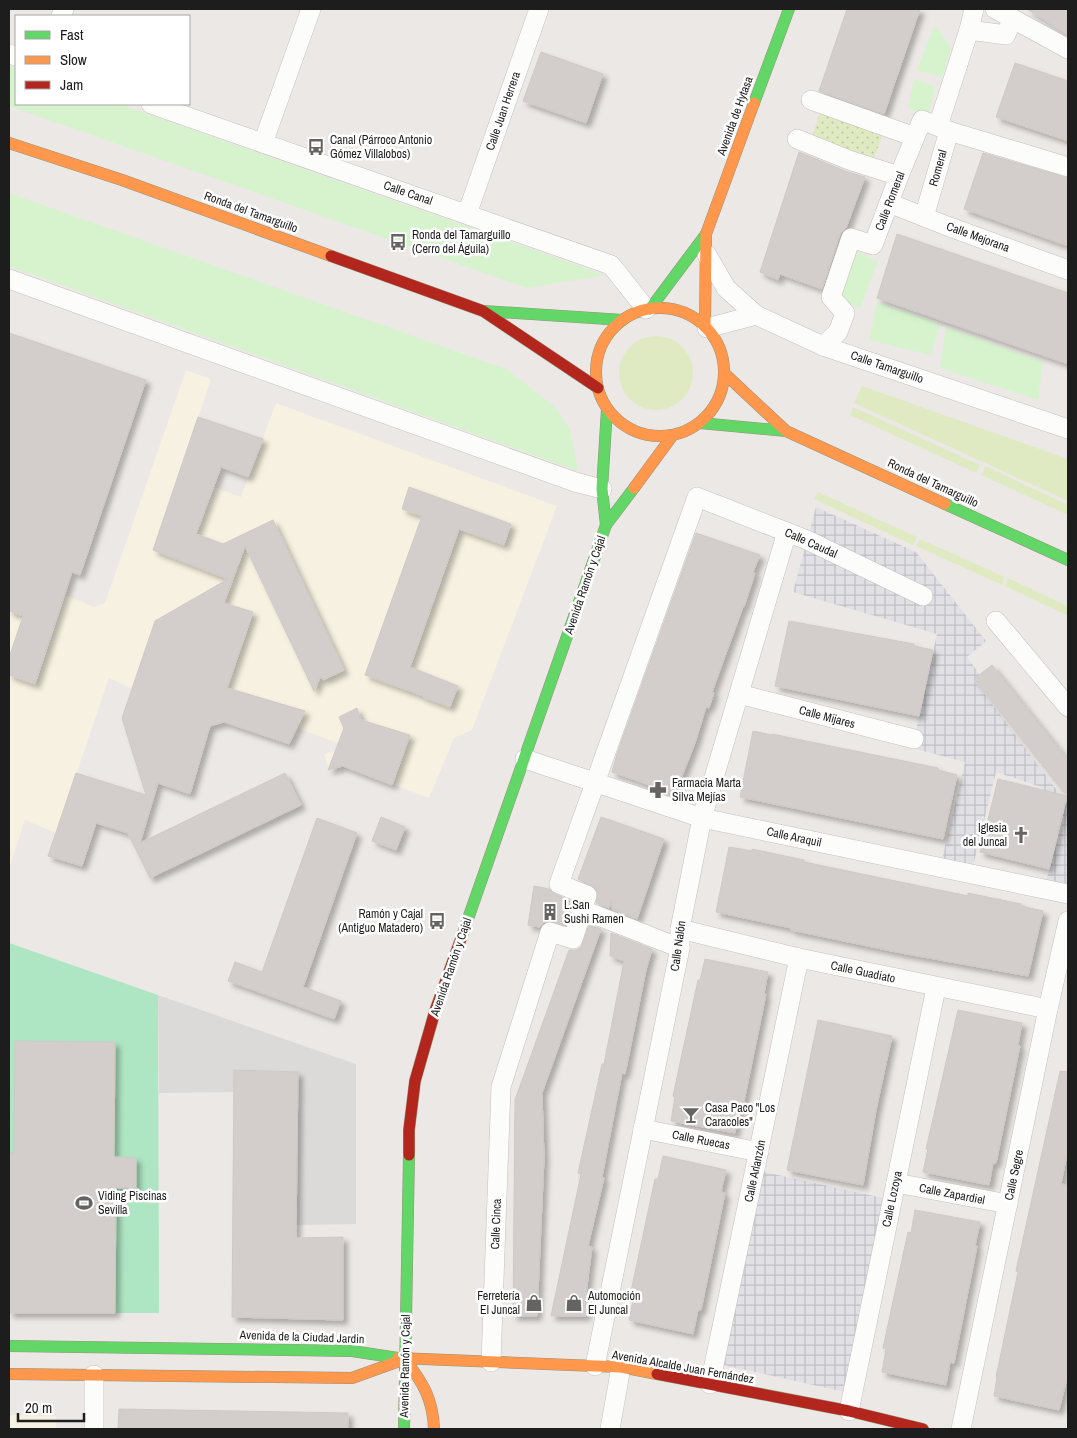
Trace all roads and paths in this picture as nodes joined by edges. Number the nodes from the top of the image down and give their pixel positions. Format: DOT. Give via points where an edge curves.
graph roads {
  1 [pos="311,9"];
  2 [pos="539,9"];
  3 [pos="789,9"];
  4 [pos="974,9"];
  5 [pos="995,9"];
  6 [pos="1012,19"];
  7 [pos="969,30"];
  8 [pos="1068,49"];
  9 [pos="811,100"];
  10 [pos="154,105"];
  11 [pos="944,128"];
  12 [pos="915,137"];
  13 [pos="797,138"];
  14 [pos="9,143"];
  15 [pos="263,143"];
  16 [pos="1068,167"];
  17 [pos="899,176"];
  18 [pos="889,203"];
  19 [pos="467,214"];
  20 [pos="924,217"];
  21 [pos="706,243"];
  22 [pos="1068,270"];
  23 [pos="9,279"];
  24 [pos="648,309"];
  25 [pos="483,311"];
  26 [pos="756,315"];
  27 [pos="623,320"];
  28 [pos="706,327"];
  29 [pos="823,346"];
  30 [pos="724,373"];
  31 [pos="598,388"];
  32 [pos="607,409"];
  33 [pos="700,423"];
  34 [pos="1068,429"];
  35 [pos="786,431"];
  36 [pos="673,435"];
  37 [pos="602,489"];
  38 [pos="606,524"];
  39 [pos="787,532"];
  40 [pos="1068,560"];
  41 [pos="923,596"];
  42 [pos="996,621"];
  43 [pos="740,694"];
  44 [pos="1068,707"];
  45 [pos="914,740"];
  46 [pos="525,760"];
  47 [pos="594,782"];
  48 [pos="702,818"];
  49 [pos="1068,894"];
  50 [pos="583,910"];
  51 [pos="1068,921"];
  52 [pos="680,929"];
  53 [pos="680,948"];
  54 [pos="800,958"];
  55 [pos="936,988"];
  56 [pos="1048,1009"];
  57 [pos="642,1129"];
  58 [pos="759,1152"];
  59 [pos="896,1183"];
  60 [pos="1008,1204"];
  61 [pos="9,1346"];
  62 [pos="405,1359"];
  63 [pos="491,1362"];
  64 [pos="595,1366"];
  65 [pos="621,1367"];
  66 [pos="9,1374"];
  67 [pos="94,1375"];
  68 [pos="710,1384"];
  69 [pos="849,1411"];
  70 [pos="94,1429"];
  71 [pos="404,1429"];
  72 [pos="434,1429"];
  73 [pos="610,1429"];
  74 [pos="922,1429"];
  75 [pos="961,1429"];
  1 -- 15 [label="street"];
  2 -- 19 [label="street, Calle Juan Herrera"];
  3 -- 21 [label="main road, Avenida de Hytasa"];
  4 -- 7 [label="street, Romeral"];
  5 -- 6 [label="street"];
  6 -- 7 [label="street" via="1006,34"];
  6 -- 8 [label="street"];
  7 -- 11 [label="street, Romeral"];
  9 -- 12 [label="street"];
  10 -- 15 [label="street, Calle Canal"];
  11 -- 12 [label="street, Calle Romeral" via="922,120"];
  11 -- 16 [label="street"];
  11 -- 20 [label="street, Romeral"];
  12 -- 17 [label="street, Calle Romeral"];
  13 -- 17 [label="street"];
  14 -- 25 [label="main road, Ronda del Tamarguillo" via="122,180"];
  15 -- 19 [label="street, Calle Canal"];
  17 -- 18 [label="street, Calle Romeral"];
  18 -- 20 [label="street, Calle Mejorana"];
  18 -- 29 [label="street, Calle Romeral" via="873,245 851,238 831,297 845,313 838,332"];
  19 -- 24 [label="street, Calle Canal" via="611,265"];
  20 -- 22 [label="street, Calle Mejorana"];
  21 -- 24 [label="main road"];
  21 -- 26 [label="street, Calle Tamarguillo" via="726,288"];
  21 -- 28 [label="main road"];
  23 -- 37 [label="street" via="574,482"];
  24 -- 27 [label="main road"];
  24 -- 28 [label="main road" via="680,311"];
  25 -- 27 [label="main road, Ronda del Tamarguillo"];
  25 -- 31 [label="main road, Ronda del Tamarguillo"];
  26 -- 28 [label="street"];
  26 -- 29 [label="street, Calle Tamarguillo"];
  27 -- 31 [label="main road" via="605,338 596,362"];
  28 -- 30 [label="main road" via="716,340"];
  29 -- 34 [label="street, Calle Tamarguillo"];
  30 -- 33 [label="main road" via="721,392"];
  30 -- 35 [label="main road, Ronda del Tamarguillo"];
  31 -- 32 [label="main road"];
  32 -- 36 [label="main road" via="625,426 648,436"];
  32 -- 37 [label="main road"];
  33 -- 35 [label="main road, Ronda del Tamarguillo"];
  33 -- 36 [label="main road"];
  35 -- 40 [label="main road, Ronda del Tamarguillo"];
  36 -- 38 [label="main road"];
  37 -- 38 [label="main road"];
  38 -- 46 [label="main road, Avenida Ramón y Cajal"];
  39 -- 41 [label="street, Calle Caudal"];
  39 -- 43 [label="street, Calle Nalón"];
  39 -- 47 [label="street, Calle Caudal" via="697,497"];
  42 -- 44 [label="street"];
  43 -- 45 [label="street, Calle Mijares"];
  43 -- 48 [label="street, Calle Nalón"];
  46 -- 47 [label="street, Calle Araquil"];
  46 -- 62 [label="main road, Avenida Ramón y Cajal" via="435,1011 415,1081 409,1130"];
  47 -- 48 [label="street, Calle Araquil"];
  47 -- 50 [label="street" via="559,884 587,895"];
  48 -- 49 [label="street, Calle Araquil"];
  48 -- 52 [label="street, Calle Nalón"];
  50 -- 53 [label="street"];
  50 -- 63 [label="street, Calle Cinca" via="573,939 550,932 501,1087"];
  51 -- 56 [label="street, Calle Segre"];
  52 -- 53 [label="street, Calle Nalón"];
  52 -- 54 [label="street, Calle Guadiato"];
  53 -- 57 [label="street, Calle Nalón"];
  54 -- 55 [label="street, Calle Guadiato"];
  54 -- 58 [label="street, Calle Arlanzón"];
  55 -- 56 [label="street, Calle Guadiato"];
  55 -- 59 [label="street, Calle Lozoya"];
  56 -- 60 [label="street, Calle Segre"];
  57 -- 58 [label="street, Calle Ruecas"];
  57 -- 64 [label="street, Calle Nalón"];
  58 -- 68 [label="street, Calle Arlanzón"];
  59 -- 60 [label="street, Calle Zapardiel"];
  59 -- 69 [label="street, Calle Lozoya"];
  60 -- 75 [label="street, Calle Segre"];
  61 -- 62 [label="main road, Avenida de la Ciudad Jardin" via="346,1350"];
  62 -- 63 [label="main road, Avenida Alcalde Juan Fernández"];
  62 -- 67 [label="main road" via="352,1378"];
  62 -- 71 [label="main road, Avenida Ramón y Cajal"];
  62 -- 72 [label="main road" via="424,1385 434,1410"];
  63 -- 64 [label="main road, Avenida Alcalde Juan Fernández"];
  64 -- 65 [label="main road, Avenida Alcalde Juan Fernández"];
  65 -- 68 [label="main road, Avenida Alcalde Juan Fernández"];
  65 -- 73 [label="street"];
  66 -- 67 [label="main road"];
  67 -- 70 [label="street"];
  68 -- 69 [label="main road, Avenida Alcalde Juan Fernández"];
  69 -- 74 [label="main road, Avenida Alcalde Juan Fernández"];
}
